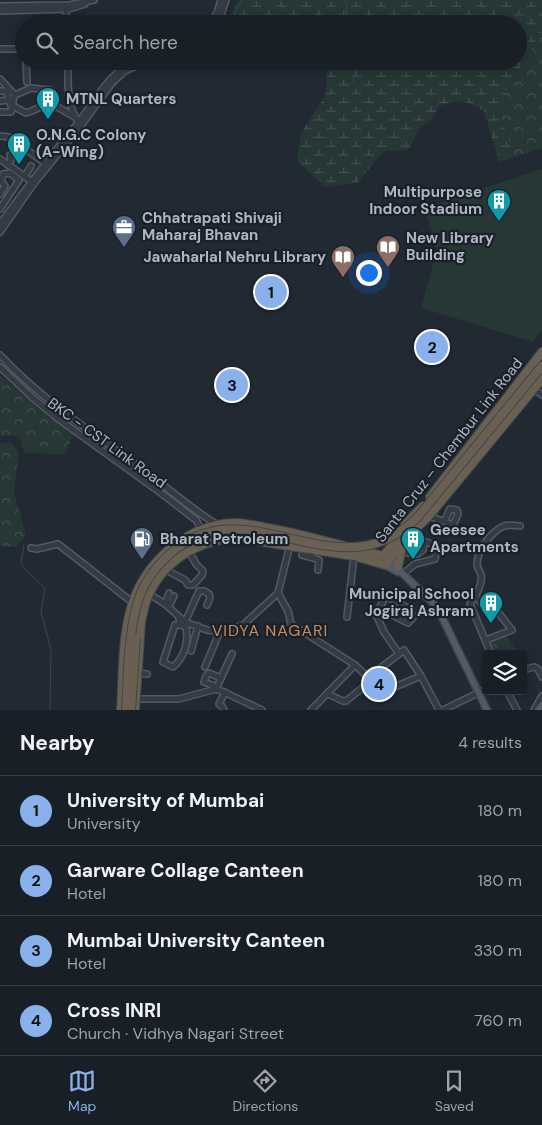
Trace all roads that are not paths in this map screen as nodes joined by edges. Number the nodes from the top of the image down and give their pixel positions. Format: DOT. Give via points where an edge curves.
graph roads {
  1 [pos="93,0"];
  2 [pos="221,0"];
  3 [pos="226,0"];
  4 [pos="66,7"];
  5 [pos="1,8"];
  6 [pos="66,15"];
  7 [pos="216,15"];
  8 [pos="221,15"];
  9 [pos="15,49"];
  10 [pos="0,50"];
  11 [pos="26,70"];
  12 [pos="68,70"];
  13 [pos="120,70"];
  14 [pos="127,70"];
  15 [pos="0,79"];
  16 [pos="27,82"];
  17 [pos="0,90"];
  18 [pos="15,95"];
  19 [pos="9,100"];
  20 [pos="0,101"];
  21 [pos="46,101"];
  22 [pos="0,112"];
  23 [pos="86,116"];
  24 [pos="75,117"];
  25 [pos="80,124"];
  26 [pos="0,130"];
  27 [pos="2,136"];
  28 [pos="0,159"];
  29 [pos="46,164"];
  30 [pos="30,166"];
  31 [pos="24,176"];
  32 [pos="31,181"];
  33 [pos="0,194"];
  34 [pos="9,196"];
  35 [pos="16,201"];
  36 [pos="0,208"];
  37 [pos="0,224"];
  38 [pos="0,232"];
  39 [pos="542,352"];
  40 [pos="1,358"];
  41 [pos="0,366"];
  42 [pos="542,366"];
  43 [pos="542,373"];
  44 [pos="542,379"];
  45 [pos="29,384"];
  46 [pos="24,390"];
  47 [pos="539,392"];
  48 [pos="494,414"];
  49 [pos="506,424"];
  50 [pos="125,456"];
  51 [pos="121,463"];
  52 [pos="166,486"];
  53 [pos="161,493"];
  54 [pos="430,512"];
  55 [pos="444,522"];
  56 [pos="406,523"];
  57 [pos="219,525"];
  58 [pos="520,526"];
  59 [pos="202,530"];
  60 [pos="294,533"];
  61 [pos="417,533"];
  62 [pos="338,544"];
  63 [pos="403,545"];
  64 [pos="290,546"];
  65 [pos="31,548"];
  66 [pos="188,551"];
  67 [pos="357,553"];
  68 [pos="302,554"];
  69 [pos="311,554"];
  70 [pos="384,561"];
  71 [pos="166,570"];
  72 [pos="318,570"];
  73 [pos="400,570"];
  74 [pos="148,572"];
  75 [pos="159,580"];
  76 [pos="278,593"];
  77 [pos="149,594"];
  78 [pos="172,594"];
  79 [pos="476,596"];
  80 [pos="132,602"];
  81 [pos="165,603"];
  82 [pos="207,605"];
  83 [pos="374,610"];
  84 [pos="382,610"];
  85 [pos="377,616"];
  86 [pos="346,617"];
  87 [pos="182,624"];
  88 [pos="198,626"];
  89 [pos="127,628"];
  90 [pos="220,632"];
  91 [pos="486,640"];
  92 [pos="490,650"];
  93 [pos="191,651"];
  94 [pos="232,654"];
  95 [pos="399,654"];
  96 [pos="356,665"];
  97 [pos="205,667"];
  98 [pos="527,668"];
  99 [pos="138,673"];
  100 [pos="147,674"];
  101 [pos="215,676"];
  102 [pos="421,676"];
  103 [pos="542,676"];
  104 [pos="221,678"];
  105 [pos="370,679"];
  106 [pos="216,688"];
  107 [pos="482,691"];
  108 [pos="227,693"];
  109 [pos="479,693"];
  110 [pos="328,694"];
  111 [pos="509,695"];
  112 [pos="542,696"];
  113 [pos="136,700"];
  114 [pos="457,703"];
  115 [pos="542,705"];
  116 [pos="222,707"];
  117 [pos="123,710"];
  118 [pos="131,710"];
  119 [pos="135,710"];
  120 [pos="261,710"];
  121 [pos="312,710"];
  122 [pos="441,710"];
  123 [pos="460,710"];
  124 [pos="487,710"];
  125 [pos="517,710"];
  126 [pos="534,710"];
  127 [pos="538,710"];
  1 -- 4 [label="street"];
  2 -- 7 [label="street"];
  3 -- 8 [label="street"];
  4 -- 5 [label="street"];
  4 -- 6 [label="street"];
  9 -- 10 [label="street"];
  11 -- 16 [label="street"];
  12 -- 24 [label="street" via="68,92"];
  13 -- 23 [label="street" via="108,80"];
  14 -- 23 [label="street" via="116,78"];
  15 -- 18 [label="street"];
  17 -- 19 [label="street" via="8,91"];
  18 -- 21 [label="street" via="28,89 46,89 50,92"];
  18 -- 21 [label="street" via="13,106 26,112 43,106"];
  19 -- 20 [label="street"];
  19 -- 22 [label="street" via="12,111"];
  21 -- 24 [label="street"];
  23 -- 25 [label="street"];
  24 -- 25 [label="street"];
  25 -- 29 [label="street"];
  26 -- 27 [label="street"];
  27 -- 29 [label="street" via="12,139"];
  28 -- 31 [label="street" via="11,160"];
  29 -- 32 [label="street"];
  29 -- 38 [label="street"];
  30 -- 31 [label="street"];
  31 -- 32 [label="street"];
  32 -- 35 [label="street"];
  33 -- 34 [label="street" via="5,186 1,177 10,173 19,180"];
  34 -- 35 [label="street"];
  34 -- 36 [label="street"];
  35 -- 37 [label="street"];
  39 -- 48 [label="highway, Santa Cruz – Chembur Link Road"];
  40 -- 45 [label="street, BKC - CST Link Road"];
  41 -- 46 [label="street, BKC - CST Link Road"];
  42 -- 117 [label="highway, bridge" via="417,518 379,543 348,547 329,545 242,528 212,532 179,546 150,576 136,606"];
  43 -- 54 [label="highway"];
  44 -- 47 [label="highway, Santa Cruz – Chembur Link Road"];
  45 -- 46 [label="street"];
  45 -- 50 [label="street, BKC - CST Link Road"];
  46 -- 51 [label="street, BKC - CST Link Road" via="57,418"];
  47 -- 49 [label="highway, Santa Cruz – Chembur Link Road"];
  48 -- 49 [label="highway"];
  48 -- 56 [label="highway, Santa Cruz – Chembur Link Road"];
  49 -- 54 [label="highway, Santa Cruz – Chembur Link Road"];
  50 -- 51 [label="street"];
  50 -- 52 [label="street, BKC - CST Link Road"];
  51 -- 53 [label="street, BKC - CST Link Road"];
  52 -- 53 [label="street"];
  52 -- 57 [label="street, BKC - CST Link Road"];
  53 -- 59 [label="street, BKC - CST Link Road" via="196,520"];
  54 -- 55 [label="street"];
  54 -- 61 [label="highway, Santa Cruz – Chembur Link Road"];
  54 -- 118 [label="highway, bridge" via="407,533 364,551 328,550 241,533 213,536 182,550 154,578 141,607 134,651"];
  56 -- 61 [label="highway"];
  56 -- 62 [label="highway" via="386,538"];
  56 -- 63 [label="highway, Santa Cruz – Chembur Link Road"];
  57 -- 59 [label="highway, Santa Cruz – Chembur Link Road"];
  57 -- 60 [label="highway, Santa Cruz – Chembur Link Road" via="239,523"];
  58 -- 79 [label="street" via="506,525 489,538 477,565 482,576"];
  59 -- 74 [label="highway, Santa Cruz – Chembur Link Road" via="169,549"];
  60 -- 62 [label="highway, Santa Cruz – Chembur Link Road"];
  60 -- 64 [label="street"];
  61 -- 63 [label="highway, Santa Cruz – Chembur Link Road"];
  61 -- 63 [label="street" via="422,539 416,549"];
  62 -- 67 [label="highway, Santa Cruz – Chembur Link Road"];
  63 -- 67 [label="highway"];
  63 -- 70 [label="highway, Santa Cruz – Chembur Link Road"];
  63 -- 73 [label="highway"];
  63 -- 73 [label="street" via="418,554 424,543 437,547 434,559"];
  64 -- 66 [label="highway, Santa Cruz – Chembur Link Road" via="237,538 205,543"];
  64 -- 69 [label="highway, Santa Cruz – Chembur Link Road"];
  64 -- 76 [label="street"];
  65 -- 80 [label="street" via="58,544"];
  66 -- 71 [label="highway, Santa Cruz – Chembur Link Road"];
  66 -- 71 [label="street" via="202,571 193,585"];
  67 -- 69 [label="highway, Santa Cruz – Chembur Link Road"];
  67 -- 70 [label="highway, Santa Cruz – Chembur Link Road"];
  67 -- 86 [label="street"];
  68 -- 69 [label="street"];
  69 -- 72 [label="street" via="319,560"];
  70 -- 73 [label="main road"];
  71 -- 75 [label="highway, Santa Cruz – Chembur Link Road"];
  73 -- 109 [label="main road" via="439,611"];
  74 -- 75 [label="highway"];
  74 -- 80 [label="highway, Santa Cruz – Chembur Link Road"];
  75 -- 77 [label="highway, Santa Cruz – Chembur Link Road"];
  76 -- 90 [label="street" via="243,625"];
  76 -- 96 [label="street" via="291,624"];
  77 -- 81 [label="street"];
  77 -- 99 [label="highway, Santa Cruz – Chembur Link Road" via="141,622"];
  78 -- 81 [label="street"];
  79 -- 91 [label="street" via="470,604"];
  79 -- 91 [label="street" via="483,606 497,610 512,630"];
  80 -- 89 [label="highway, Santa Cruz – Chembur Link Road"];
  81 -- 87 [label="street"];
  82 -- 87 [label="street" via="209,594 199,591"];
  83 -- 85 [label="street"];
  84 -- 84 [label="street" via="380,604 386,596 410,609 412,618 408,623"];
  84 -- 85 [label="street"];
  85 -- 95 [label="street"];
  87 -- 87 [label="street" via="186,626 188,636 181,660 173,667 163,662 175,625"];
  87 -- 88 [label="street"];
  88 -- 90 [label="street"];
  88 -- 93 [label="street"];
  89 -- 117 [label="highway, Santa Cruz – Chembur Link Road"];
  89 -- 117 [label="highway, bridge"];
  90 -- 97 [label="street"];
  91 -- 92 [label="street"];
  94 -- 104 [label="street"];
  95 -- 102 [label="street" via="404,650"];
  95 -- 105 [label="street"];
  96 -- 105 [label="street"];
  96 -- 110 [label="street"];
  98 -- 103 [label="street" via="538,670"];
  99 -- 100 [label="street"];
  99 -- 113 [label="highway, Santa Cruz – Chembur Link Road"];
  101 -- 104 [label="street"];
  101 -- 106 [label="street"];
  101 -- 106 [label="street" via="207,674 204,681"];
  102 -- 105 [label="street" via="386,689 381,689"];
  102 -- 122 [label="street"];
  104 -- 106 [label="street"];
  105 -- 110 [label="street" via="346,701"];
  106 -- 108 [label="street"];
  106 -- 113 [label="street" via="179,699"];
  107 -- 109 [label="street"];
  108 -- 116 [label="street"];
  108 -- 120 [label="street"];
  109 -- 114 [label="street"];
  109 -- 124 [label="main road"];
  110 -- 121 [label="street"];
  111 -- 125 [label="street"];
  112 -- 126 [label="street"];
  113 -- 119 [label="highway, Santa Cruz – Chembur Link Road"];
  114 -- 122 [label="street"];
  114 -- 123 [label="street"];
  115 -- 127 [label="main road"];
}
